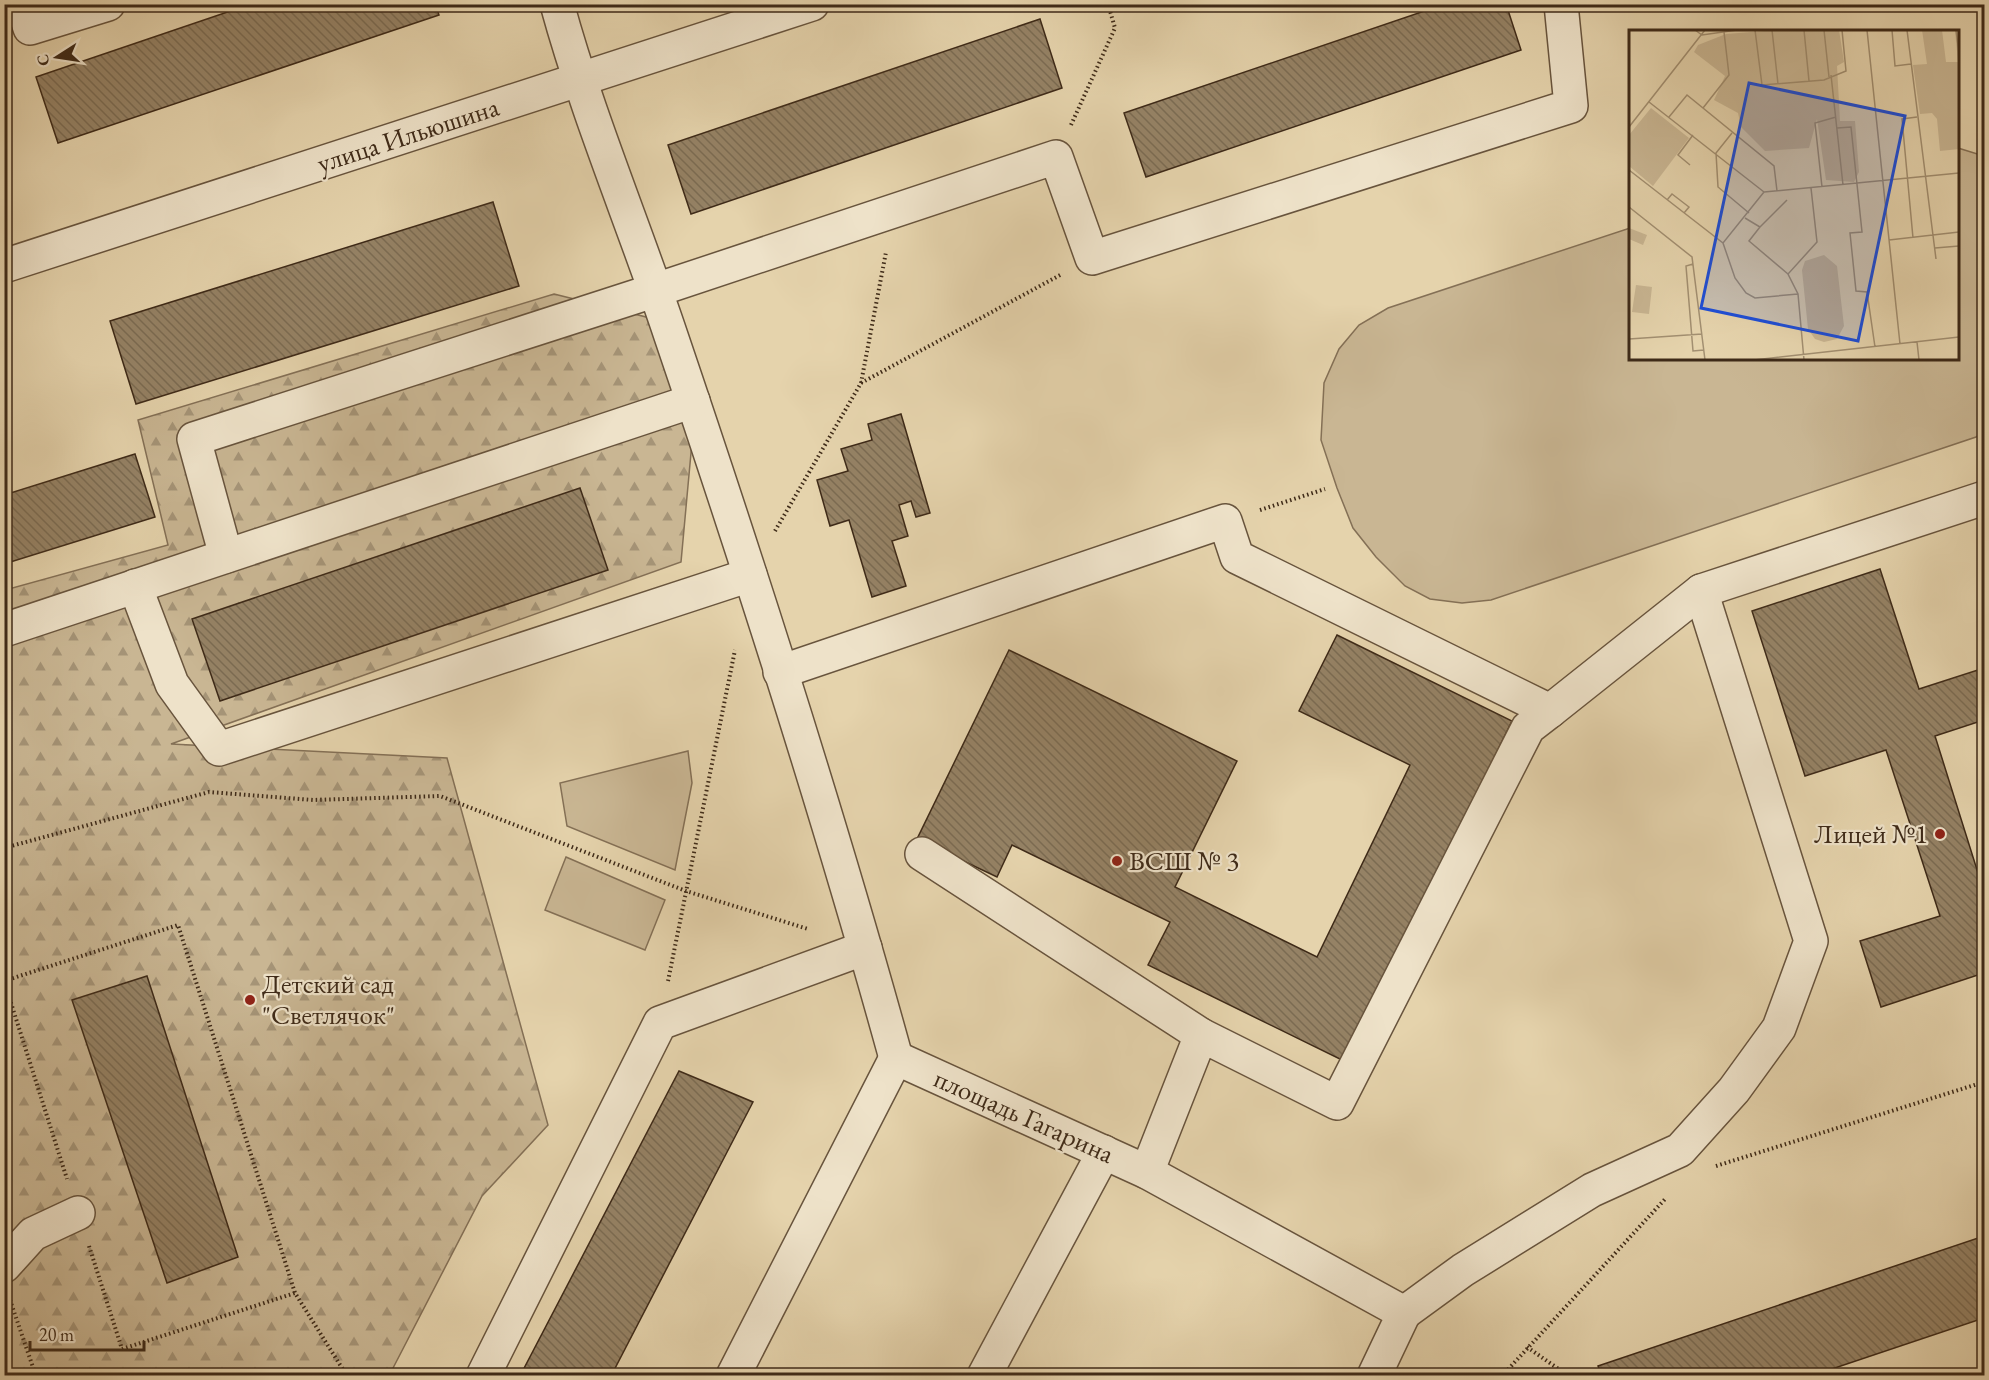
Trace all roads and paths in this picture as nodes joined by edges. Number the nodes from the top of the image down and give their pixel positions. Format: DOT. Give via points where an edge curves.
graph roads {
  1 [pos="22,4"];
  2 [pos="108,4"];
  3 [pos="557,4"];
  4 [pos="812,4"];
  5 [pos="1108,4"];
  6 [pos="1561,4"];
  7 [pos="578,80"];
  8 [pos="1056,157"];
  9 [pos="894,210"];
  10 [pos="1092,258"];
  11 [pos="4,266"];
  12 [pos="656,290"];
  13 [pos="861,383"];
  14 [pos="693,401"];
  15 [pos="1325,489"];
  16 [pos="1984,498"];
  17 [pos="1225,521"];
  18 [pos="226,556"];
  19 [pos="750,574"];
  20 [pos="135,586"];
  21 [pos="1701,591"];
  22 [pos="4,630"];
  23 [pos="736,645"];
  24 [pos="780,672"];
  25 [pos="1550,711"];
  26 [pos="4,848"];
  27 [pos="922,854"];
  28 [pos="686,891"];
  29 [pos="810,930"];
  30 [pos="865,948"];
  31 [pos="4,981"];
  32 [pos="660,1023"];
  33 [pos="1201,1035"];
  34 [pos="896,1058"];
  35 [pos="1984,1082"];
  36 [pos="1104,1152"];
  37 [pos="1708,1168"];
  38 [pos="1147,1172"];
  39 [pos="1671,1192"];
  40 [pos="78,1213"];
  41 [pos="6,1281"];
  42 [pos="1404,1313"];
  43 [pos="1527,1347"];
  44 [pos="36,1376"];
  45 [pos="347,1376"];
  46 [pos="483,1376"];
  47 [pos="733,1376"];
  48 [pos="984,1376"];
  49 [pos="1374,1376"];
  50 [pos="1502,1376"];
  51 [pos="1562,1376"];
  1 -- 2 [label="street" via="30,28"];
  3 -- 7 [label="street"];
  4 -- 7 [label="street, улица Ильюшина"];
  5 -- 8 [label="path" via="1115,28"];
  6 -- 10 [label="street" via="1571,106"];
  7 -- 11 [label="street, улица Ильюшина"];
  7 -- 12 [label="street"];
  8 -- 9 [label="street"];
  8 -- 10 [label="street"];
  9 -- 12 [label="street"];
  9 -- 13 [label="path"];
  10 -- 13 [label="path"];
  12 -- 14 [label="street"];
  12 -- 18 [label="street" via="194,439"];
  13 -- 19 [label="path"];
  14 -- 18 [label="street"];
  14 -- 19 [label="street"];
  15 -- 17 [label="path"];
  16 -- 21 [label="street"];
  17 -- 24 [label="street"];
  17 -- 25 [label="street" via="1237,557"];
  18 -- 20 [label="street"];
  19 -- 20 [label="street" via="219,749 172,684"];
  19 -- 24 [label="street"];
  20 -- 22 [label="street"];
  21 -- 25 [label="street"];
  21 -- 42 [label="street" via="1811,941 1779,1028 1734,1090 1680,1150 1592,1190 1462,1270"];
  23 -- 28 [label="path"];
  24 -- 30 [label="street"];
  25 -- 33 [label="street" via="1528,728 1337,1103"];
  26 -- 28 [label="path" via="209,792 313,800 440,796"];
  27 -- 33 [label="street"];
  28 -- 29 [label="path"];
  28 -- 32 [label="path"];
  30 -- 32 [label="street"];
  30 -- 34 [label="street"];
  31 -- 45 [label="path" via="178,925 296,1293"];
  32 -- 46 [label="street"];
  33 -- 38 [label="street"];
  34 -- 36 [label="street, площадь Гагарина"];
  34 -- 47 [label="street"];
  35 -- 37 [label="path"];
  36 -- 38 [label="street, площадь Гагарина"];
  36 -- 48 [label="street"];
  38 -- 42 [label="street, площадь Гагарина"];
  39 -- 43 [label="path"];
  40 -- 41 [label="street" via="33,1234"];
  41 -- 44 [label="path"];
  42 -- 49 [label="street"];
  43 -- 50 [label="path"];
  43 -- 51 [label="path"];
}
